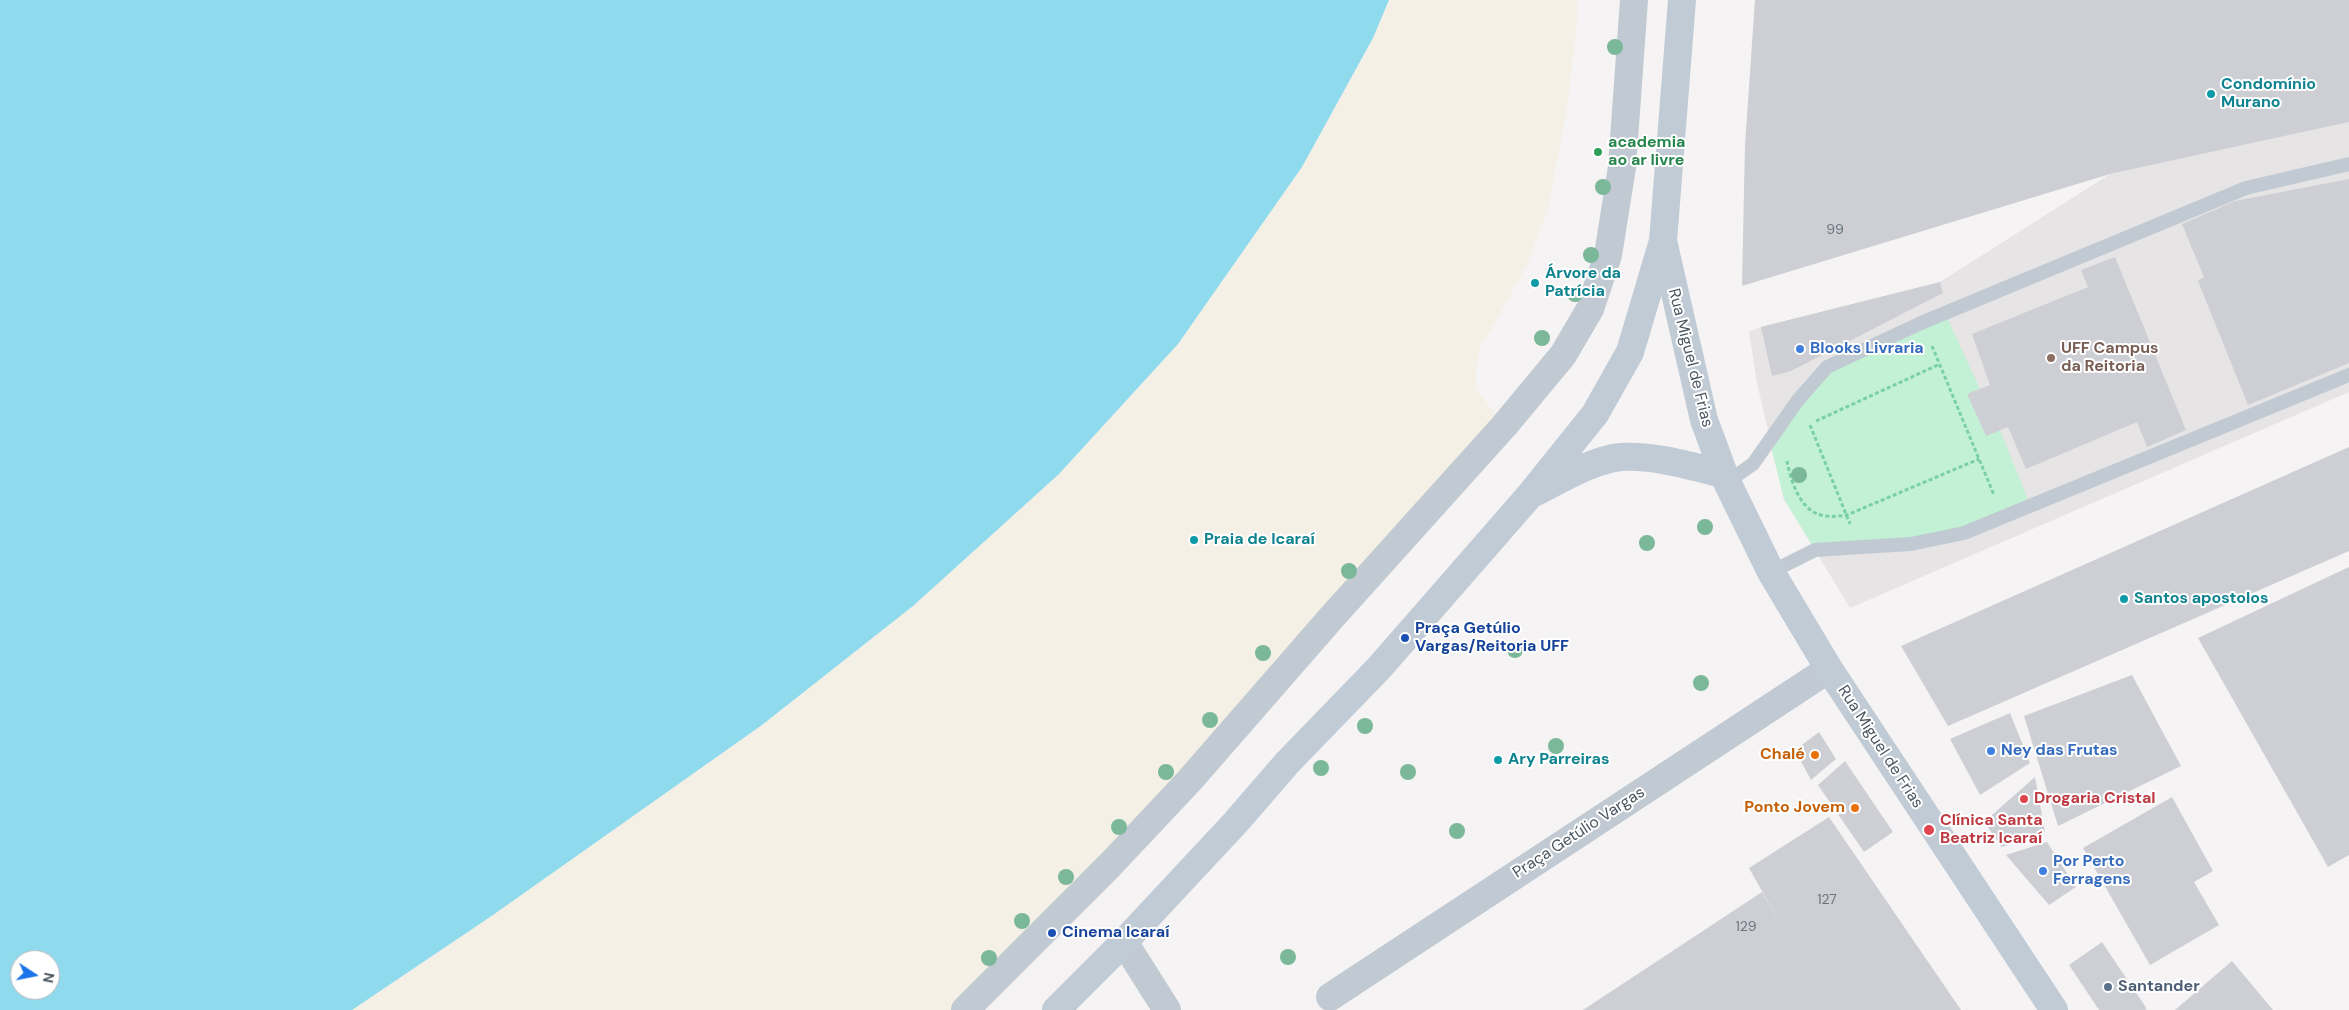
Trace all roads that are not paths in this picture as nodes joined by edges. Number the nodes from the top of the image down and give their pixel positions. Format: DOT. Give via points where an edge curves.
graph roads {
  1 [pos="1634,0"];
  2 [pos="1682,0"];
  3 [pos="2349,164"];
  4 [pos="1663,241"];
  5 [pos="2349,375"];
  6 [pos="1725,478"];
  7 [pos="1530,495"];
  8 [pos="1772,572"];
  9 [pos="1829,670"];
  10 [pos="1124,942"];
  11 [pos="1330,997"];
  12 [pos="965,1010"];
  13 [pos="1056,1010"];
  14 [pos="1168,1010"];
  15 [pos="2054,1010"];
  1 -- 12 [label="street" via="1622,167 1608,255 1590,309 1564,355 1189,781"];
  2 -- 4 [label="main road"];
  3 -- 6 [label="lane" via="2246,188 1921,323 1827,368 1798,400 1753,464"];
  4 -- 6 [label="main road, Rua Miguel de Frias" via="1704,420"];
  4 -- 7 [label="main road" via="1630,352 1613,385 1595,414"];
  5 -- 8 [label="lane" via="1964,533 1911,544 1815,550"];
  6 -- 7 [label="main road" via="1654,458 1620,458 1586,467"];
  6 -- 8 [label="main road, Rua Miguel de Frias"];
  7 -- 10 [label="main road" via="1379,668"];
  8 -- 9 [label="main road, Rua Miguel de Frias"];
  9 -- 11 [label="street, Praça Getúlio Vargas"];
  9 -- 15 [label="main road, Rua Miguel de Frias"];
  10 -- 13 [label="main road"];
  10 -- 14 [label="street"];
}
